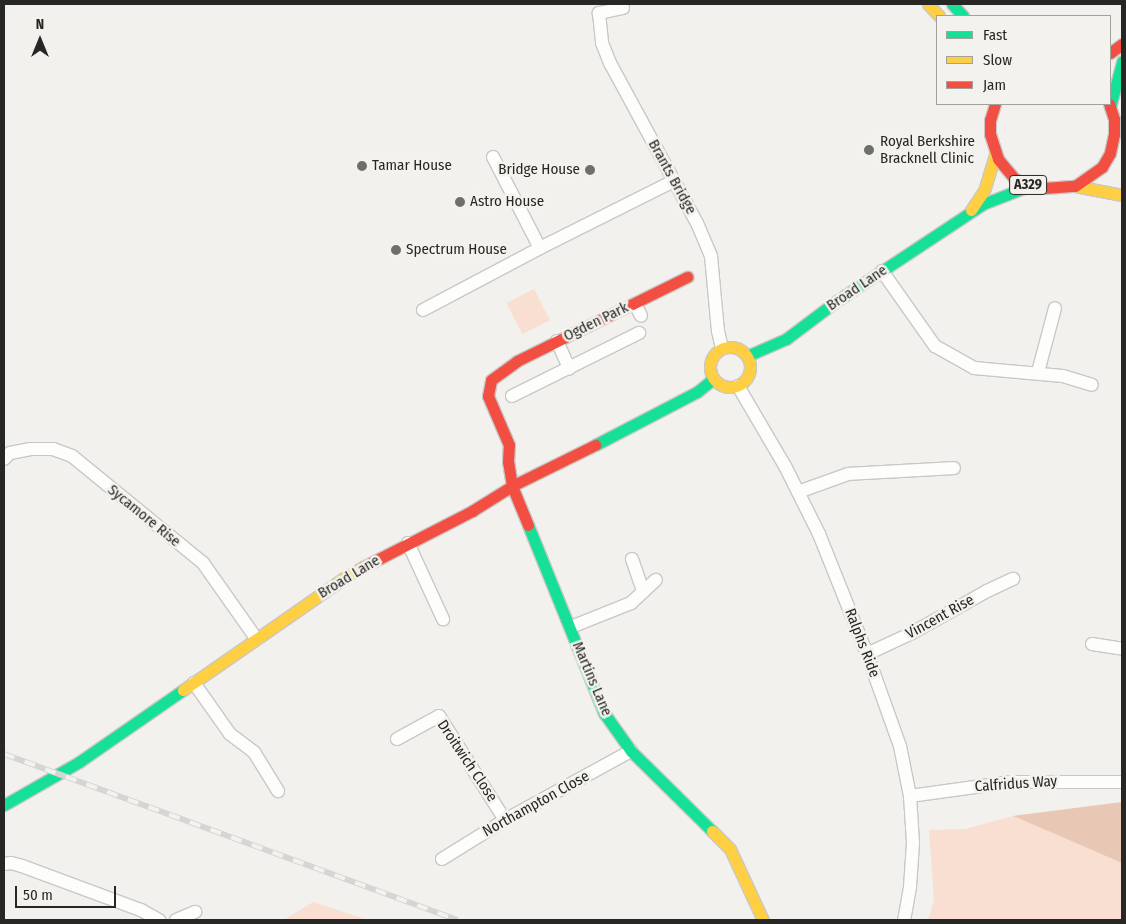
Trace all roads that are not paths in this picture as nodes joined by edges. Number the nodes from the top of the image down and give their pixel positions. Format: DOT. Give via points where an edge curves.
graph roads {
  1 [pos="928,4"];
  2 [pos="952,4"];
  3 [pos="623,8"];
  4 [pos="938,15"];
  5 [pos="962,15"];
  6 [pos="1122,44"];
  7 [pos="1111,52"];
  8 [pos="1122,62"];
  9 [pos="1111,101"];
  10 [pos="993,105"];
  11 [pos="1110,105"];
  12 [pos="1114,134"];
  13 [pos="995,154"];
  14 [pos="1122,154"];
  15 [pos="493,157"];
  16 [pos="674,181"];
  17 [pos="1029,186"];
  18 [pos="1075,186"];
  19 [pos="1122,195"];
  20 [pos="966,216"];
  21 [pos="540,248"];
  22 [pos="882,271"];
  23 [pos="687,278"];
  24 [pos="634,304"];
  25 [pos="1055,308"];
  26 [pos="423,310"];
  27 [pos="641,316"];
  28 [pos="639,333"];
  29 [pos="557,341"];
  30 [pos="722,349"];
  31 [pos="747,356"];
  32 [pos="569,368"];
  33 [pos="1038,372"];
  34 [pos="713,379"];
  35 [pos="1092,385"];
  36 [pos="738,386"];
  37 [pos="512,396"];
  38 [pos="4,460"];
  39 [pos="954,468"];
  40 [pos="512,486"];
  41 [pos="798,492"];
  42 [pos="408,543"];
  43 [pos="632,559"];
  44 [pos="656,580"];
  45 [pos="1013,580"];
  46 [pos="643,591"];
  47 [pos="443,620"];
  48 [pos="571,627"];
  49 [pos="256,638"];
  50 [pos="1092,644"];
  51 [pos="1122,649"];
  52 [pos="868,654"];
  53 [pos="194,683"];
  54 [pos="397,739"];
  55 [pos="631,752"];
  56 [pos="1122,782"];
  57 [pos="278,791"];
  58 [pos="910,796"];
  59 [pos="4,805"];
  60 [pos="505,820"];
  61 [pos="442,859"];
  62 [pos="4,864"];
  63 [pos="195,912"];
  64 [pos="159,920"];
  65 [pos="176,920"];
  66 [pos="763,920"];
  67 [pos="904,920"];
  1 -- 4 [label="street"];
  2 -- 5 [label="street"];
  3 -- 16 [label="street, Brants Bridge" via="599,13 602,43"];
  6 -- 7 [label="street"];
  8 -- 9 [label="street"];
  10 -- 13 [label="street, A329" via="990,134"];
  11 -- 12 [label="street"];
  12 -- 14 [label="street"];
  12 -- 18 [label="street" via="1110,153 1102,167"];
  13 -- 17 [label="street, A329" via="1004,169"];
  13 -- 20 [label="street, Broad Lane" via="984,191"];
  15 -- 21 [label="street"];
  16 -- 21 [label="street"];
  16 -- 30 [label="street, Brants Bridge" via="711,256"];
  17 -- 18 [label="street, A329"];
  17 -- 20 [label="street, Broad Lane" via="995,198"];
  18 -- 19 [label="street, A329"];
  20 -- 22 [label="street, Broad Lane"];
  21 -- 26 [label="street"];
  22 -- 31 [label="street, Broad Lane" via="786,339"];
  22 -- 33 [label="street" via="935,346 974,368"];
  23 -- 24 [label="street, Ogden Park"];
  24 -- 27 [label="street, Ogden Park"];
  24 -- 29 [label="street, Ogden Park"];
  25 -- 33 [label="street"];
  28 -- 32 [label="street, Ogden Park"];
  29 -- 32 [label="street, Ogden Park"];
  29 -- 40 [label="street, Ogden Park" via="517,361 490,380 488,396 509,445"];
  30 -- 31 [label="street" via="736,348"];
  30 -- 34 [label="street" via="710,362"];
  31 -- 36 [label="street" via="750,370"];
  32 -- 37 [label="street, Ogden Park"];
  33 -- 35 [label="street"];
  34 -- 36 [label="street" via="727,388"];
  34 -- 40 [label="street, Broad Lane" via="697,392"];
  36 -- 41 [label="street, Ralphs Ride"];
  38 -- 49 [label="street, Sycamore Rise" via="10,453 31,449 53,449 72,456 203,564"];
  39 -- 41 [label="street" via="848,474"];
  40 -- 42 [label="street, Broad Lane" via="472,511"];
  40 -- 48 [label="street, Martins Lane"];
  41 -- 52 [label="street, Ralphs Ride" via="819,534"];
  42 -- 47 [label="street"];
  42 -- 49 [label="street, Broad Lane" via="344,578"];
  43 -- 46 [label="street"];
  44 -- 46 [label="street"];
  45 -- 52 [label="street, Vincent Rise"];
  46 -- 48 [label="street" via="631,603"];
  48 -- 55 [label="street, Martins Lane" via="604,713"];
  49 -- 53 [label="street, Broad Lane"];
  50 -- 51 [label="street"];
  52 -- 58 [label="street, Ralphs Ride" via="900,746"];
  53 -- 57 [label="street" via="230,734 254,752"];
  53 -- 59 [label="street, Broad Lane" via="79,762"];
  54 -- 60 [label="street, Droitwich Close" via="439,716"];
  55 -- 60 [label="street, Northampton Close"];
  55 -- 66 [label="street, Martins Lane" via="730,849"];
  56 -- 58 [label="street, Calfridus Way" via="1011,782"];
  58 -- 67 [label="street, Ralphs Ride" via="913,843"];
  60 -- 61 [label="street, Northampton Close"];
  62 -- 64 [label="street" via="22,866 141,910"];
  63 -- 65 [label="street"];
}
